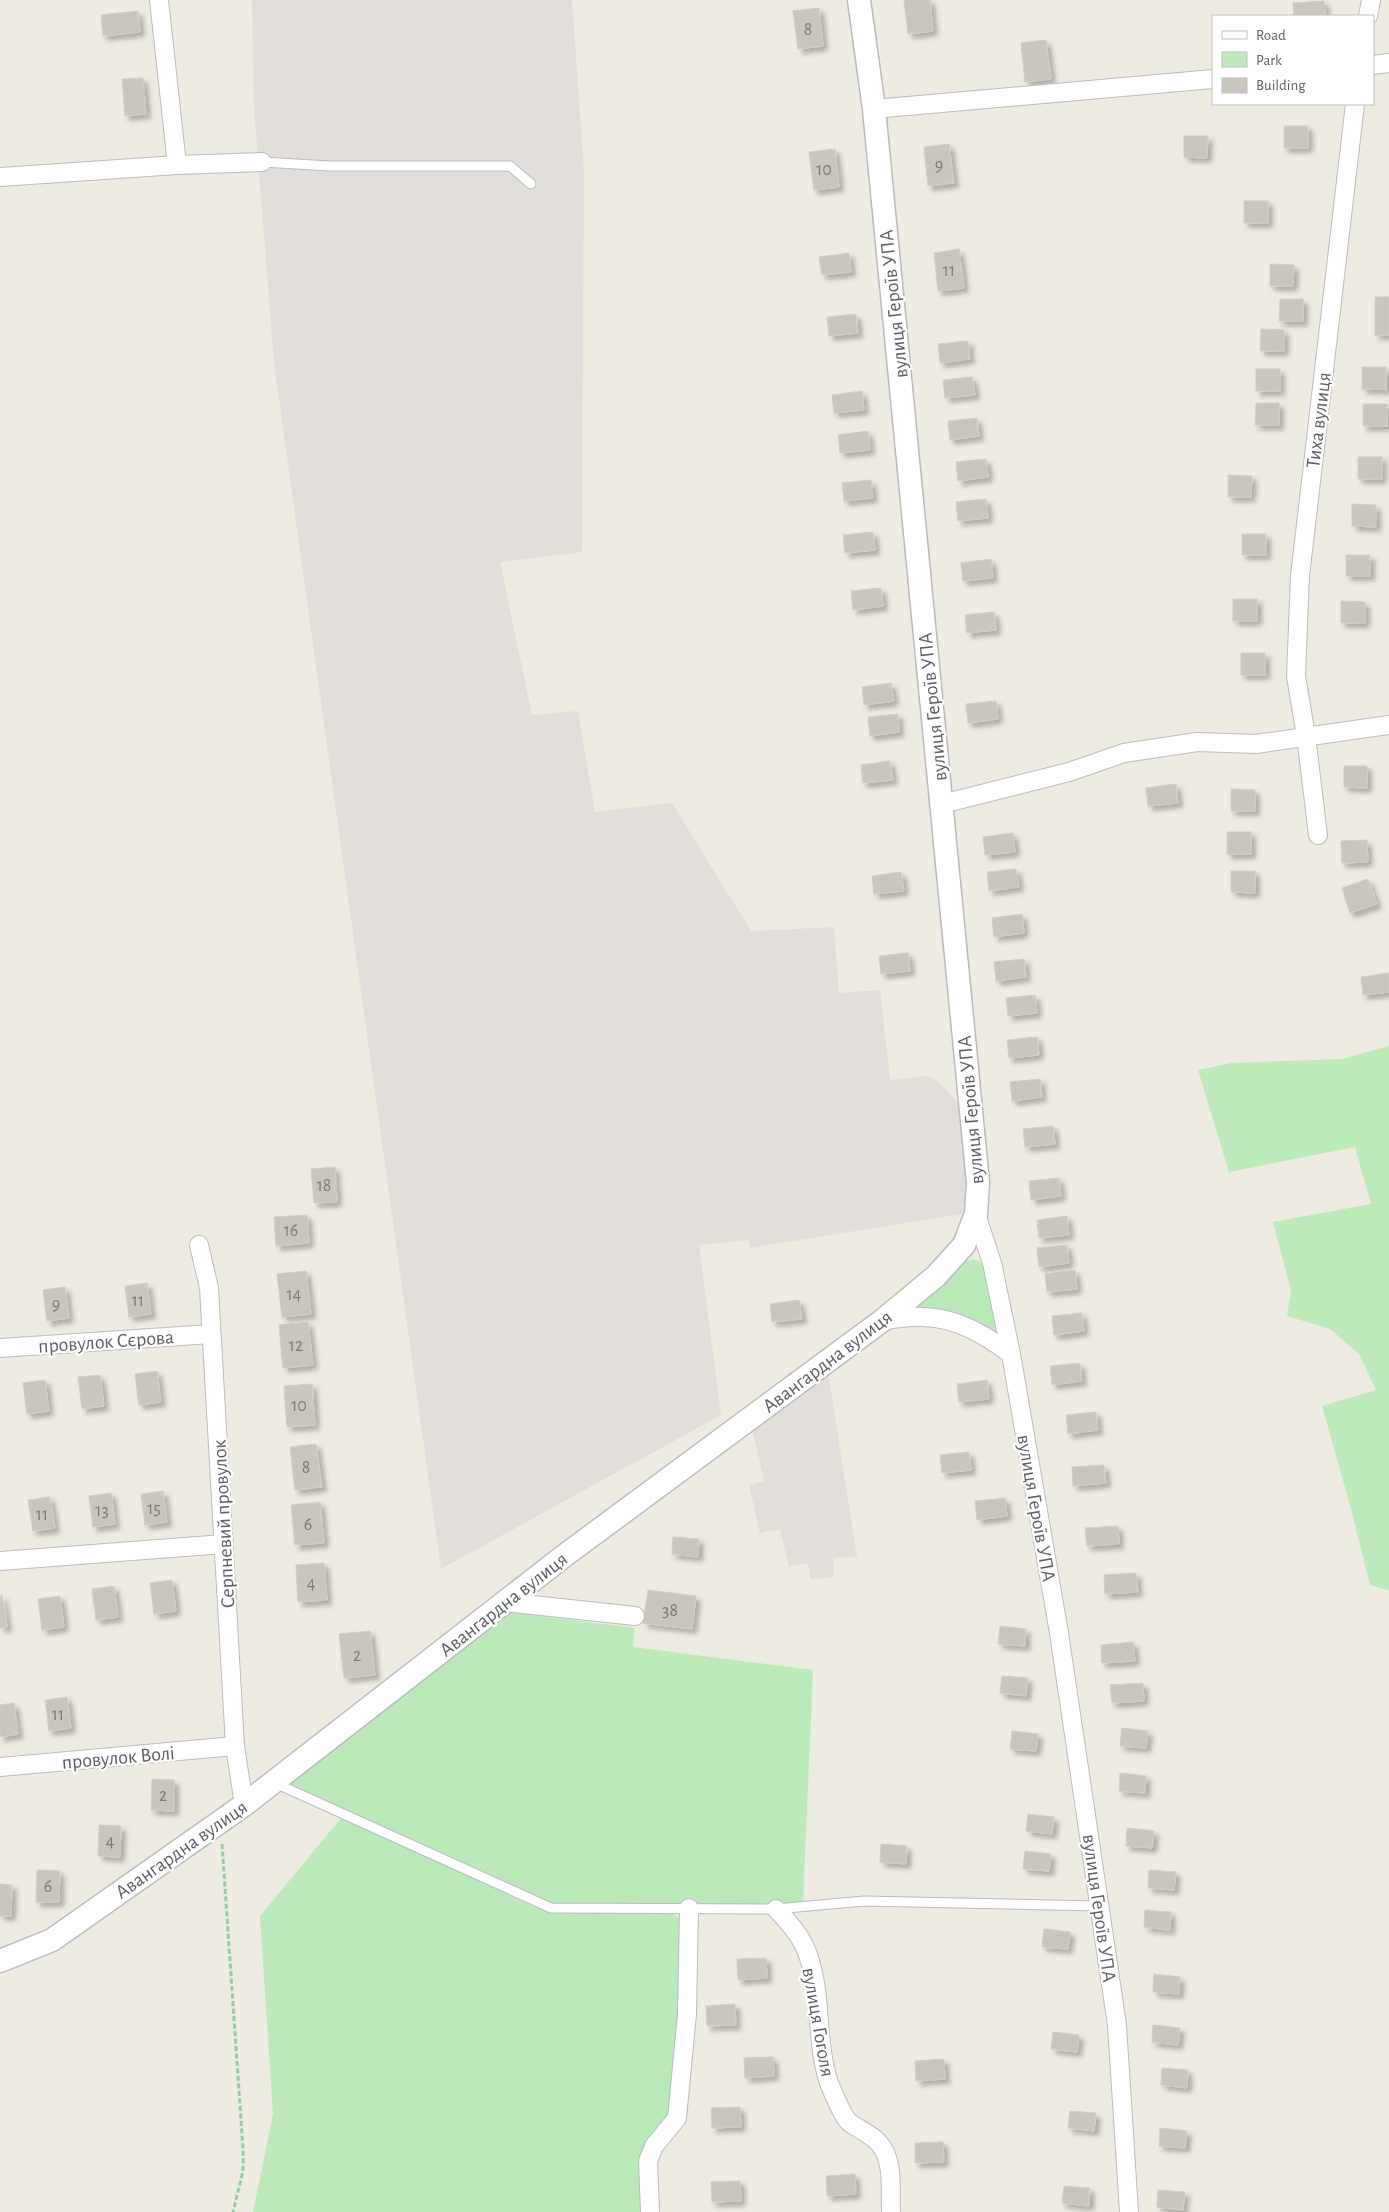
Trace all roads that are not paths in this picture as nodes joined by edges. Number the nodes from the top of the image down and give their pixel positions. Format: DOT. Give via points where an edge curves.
graph roads {
  1 [pos="159,0"];
  2 [pos="859,0"];
  3 [pos="1370,0"];
  4 [pos="1368,15"];
  5 [pos="1389,63"];
  6 [pos="1374,65"];
  7 [pos="1212,79"];
  8 [pos="1355,105"];
  9 [pos="874,109"];
  10 [pos="262,162"];
  11 [pos="177,165"];
  12 [pos="0,177"];
  13 [pos="530,184"];
  14 [pos="1389,725"];
  15 [pos="1306,736"];
  16 [pos="942,804"];
  17 [pos="1318,835"];
  18 [pos="976,1214"];
  19 [pos="200,1245"];
  20 [pos="883,1320"];
  21 [pos="211,1334"];
  22 [pos="0,1348"];
  23 [pos="1011,1354"];
  24 [pos="224,1544"];
  25 [pos="0,1560"];
  26 [pos="505,1602"];
  27 [pos="635,1616"];
  28 [pos="235,1746"];
  29 [pos="0,1767"];
  30 [pos="273,1782"];
  31 [pos="244,1805"];
  32 [pos="1100,1906"];
  33 [pos="689,1908"];
  34 [pos="776,1908"];
  35 [pos="0,1961"];
  36 [pos="650,2212"];
  37 [pos="891,2212"];
  38 [pos="1129,2212"];
  1 -- 11 [label="street"];
  2 -- 9 [label="street, вулиця Героїв УПА"];
  3 -- 4 [label="street"];
  5 -- 6 [label="street"];
  7 -- 9 [label="street"];
  8 -- 15 [label="street, Тиха вулиця" via="1300,576 1296,676"];
  9 -- 16 [label="street, вулиця Героїв УПА"];
  10 -- 11 [label="street"];
  10 -- 13 [label="lane" via="330,166 510,166"];
  11 -- 12 [label="street"];
  14 -- 15 [label="street"];
  15 -- 16 [label="street" via="1256,744 1197,742 1124,753 1068,772"];
  15 -- 17 [label="street, Тиха вулиця"];
  16 -- 18 [label="street, вулиця Героїв УПА" via="978,1183"];
  18 -- 20 [label="street, Авангардна вулиця" via="964,1245 936,1276"];
  18 -- 23 [label="street, вулиця Героїв УПА" via="992,1264"];
  19 -- 21 [label="street, Серпневий провулок" via="209,1288"];
  20 -- 23 [label="street" via="923,1317 956,1322"];
  20 -- 26 [label="street, Авангардна вулиця"];
  21 -- 22 [label="street, провулок Сєрова"];
  21 -- 24 [label="street, Серпневий провулок"];
  23 -- 32 [label="street, вулиця Героїв УПА" via="1059,1633"];
  24 -- 25 [label="street"];
  24 -- 28 [label="street, Серпневий провулок"];
  26 -- 27 [label="street"];
  26 -- 30 [label="street, Авангардна вулиця"];
  28 -- 29 [label="street, провулок Волі"];
  28 -- 31 [label="street, Серпневий провулок"];
  30 -- 31 [label="street, Авангардна вулиця"];
  30 -- 33 [label="lane" via="551,1908"];
  31 -- 35 [label="street, Авангардна вулиця" via="52,1940"];
  32 -- 34 [label="lane" via="864,1902"];
  32 -- 38 [label="street, вулиця Героїв УПА" via="1117,2025"];
  33 -- 34 [label="lane"];
  33 -- 36 [label="street" via="687,2014 677,2118 654,2146 648,2160"];
  34 -- 37 [label="street, вулиця Гоголя" via="794,1929 811,1966 816,1985 821,2044 837,2102 849,2122 878,2140 887,2156"];
}
